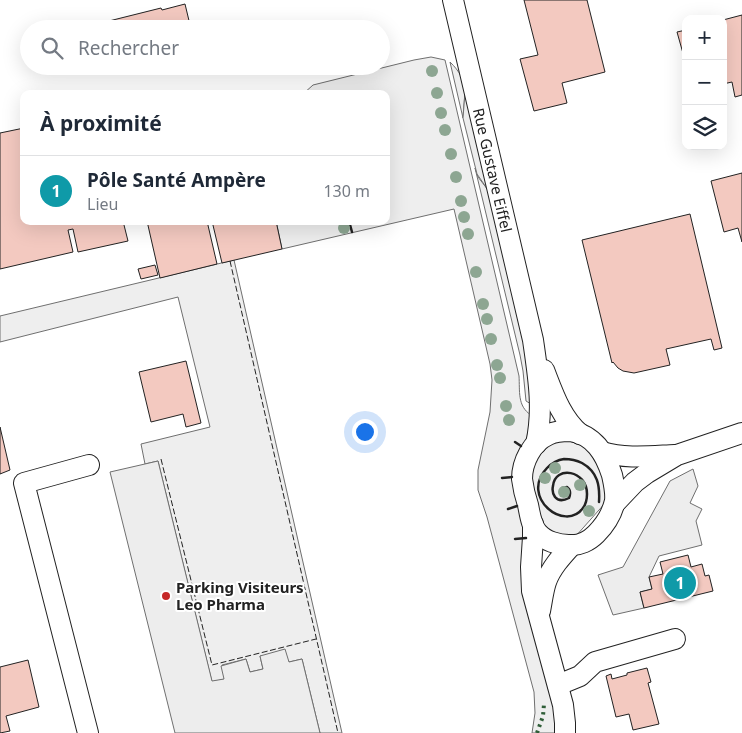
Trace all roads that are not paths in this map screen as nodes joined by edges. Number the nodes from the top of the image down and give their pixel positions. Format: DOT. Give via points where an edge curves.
graph roads {
  1 [pos="453,0"];
  2 [pos="533,340"];
  3 [pos="742,433"];
  4 [pos="580,434"];
  5 [pos="536,444"];
  6 [pos="602,452"];
  7 [pos="676,455"];
  8 [pos="89,465"];
  9 [pos="614,503"];
  10 [pos="533,524"];
  11 [pos="572,546"];
  12 [pos="539,615"];
  13 [pos="674,639"];
  14 [pos="558,685"];
  15 [pos="88,733"];
  16 [pos="565,733"];
  1 -- 2 [label="street, Rue Gustave Eiffel"];
  2 -- 4 [label="street, Rue Gustave Eiffel" via="563,414"];
  2 -- 5 [label="street, Rue Gustave Eiffel" via="540,392"];
  3 -- 7 [label="street"];
  4 -- 5 [label="street" via="554,432"];
  4 -- 6 [label="street"];
  5 -- 10 [label="street" via="522,473"];
  6 -- 7 [label="street" via="628,456"];
  6 -- 9 [label="street" via="614,483"];
  7 -- 9 [label="street" via="635,482"];
  8 -- 15 [label="street" via="24,483"];
  9 -- 11 [label="street" via="607,521 596,534"];
  10 -- 11 [label="street" via="536,532 547,539"];
  10 -- 12 [label="street" via="531,580"];
  11 -- 12 [label="street" via="550,573"];
  12 -- 14 [label="street"];
  13 -- 14 [label="street" via="595,662 580,676"];
  14 -- 16 [label="street"];
}
